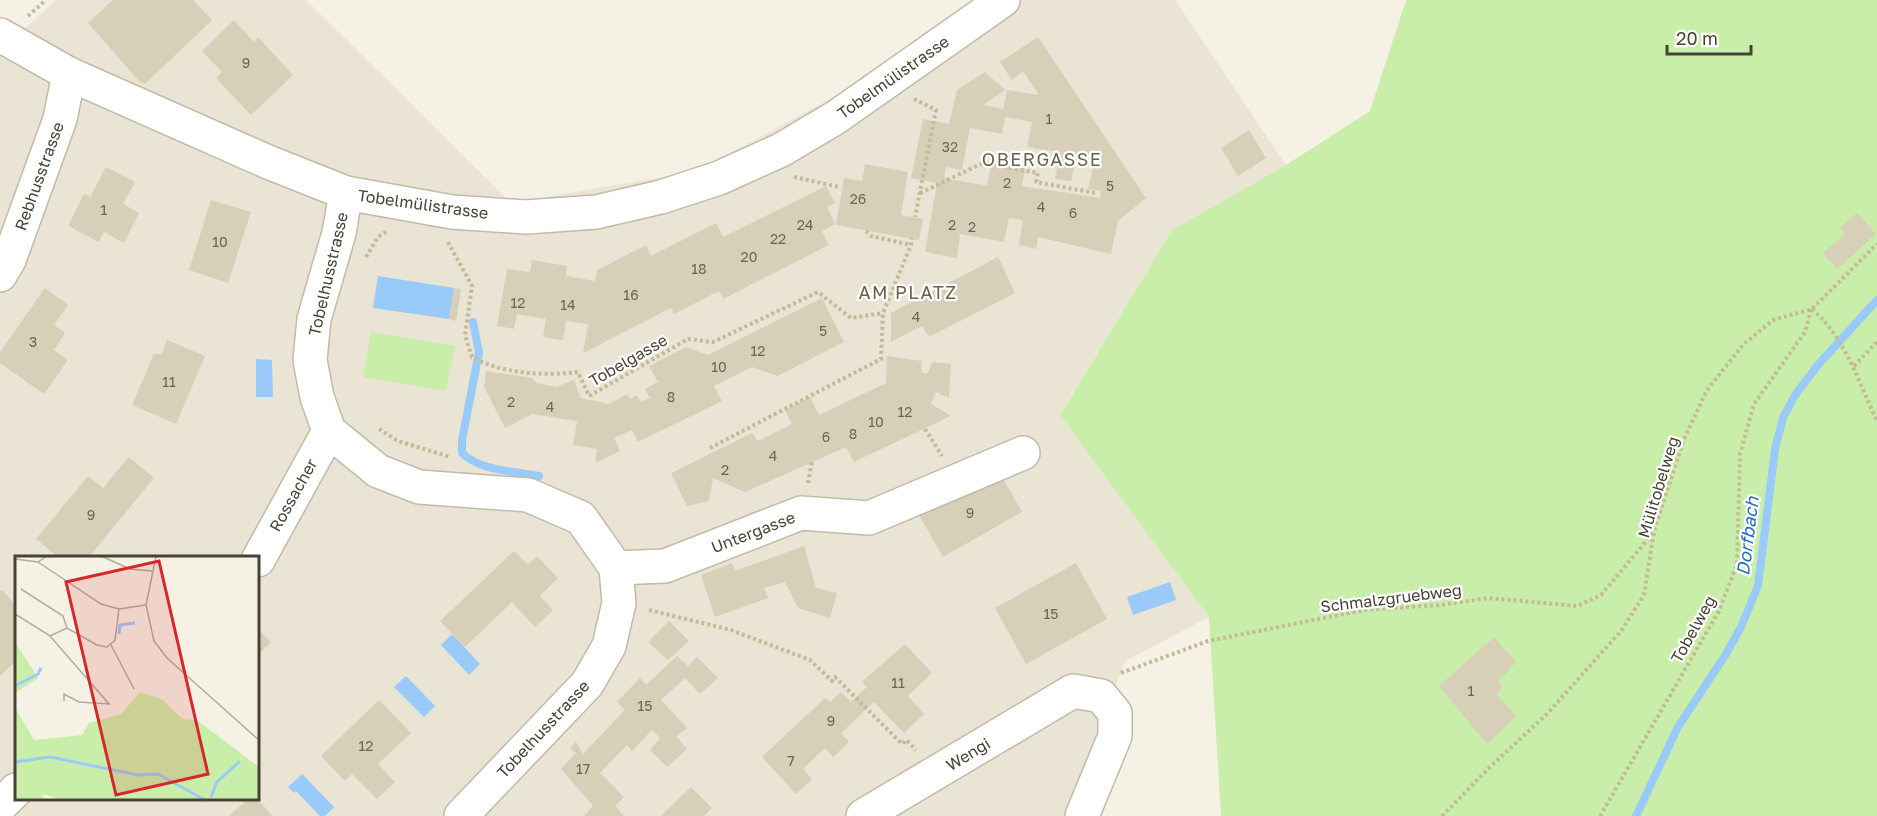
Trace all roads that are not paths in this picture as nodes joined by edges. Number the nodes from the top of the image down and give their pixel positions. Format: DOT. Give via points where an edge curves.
graph roads {
  1 [pos="1003,0"];
  2 [pos="0,35"];
  3 [pos="69,74"];
  4 [pos="346,193"];
  5 [pos="0,275"];
  6 [pos="329,431"];
  7 [pos="1023,453"];
  8 [pos="260,556"];
  9 [pos="616,568"];
  10 [pos="15,791"];
  11 [pos="0,806"];
  12 [pos="460,816"];
  13 [pos="863,816"];
  14 [pos="1082,816"];
  1 -- 4 [label="street, Tobelmülistrasse" via="835,118 781,150 719,178 661,197 596,212 526,217 452,212"];
  2 -- 3 [label="street, Tobelmülistrasse"];
  3 -- 4 [label="street, Tobelmülistrasse"];
  3 -- 5 [label="street, Rebhusstrasse" via="60,119 9,260"];
  4 -- 6 [label="street, Tobelhusstrasse" via="339,234 314,319 310,360"];
  6 -- 8 [label="street, Rossacher"];
  6 -- 9 [label="street" via="378,471 419,487 528,495 581,518"];
  7 -- 9 [label="street, Untergasse" via="869,518 801,513 665,566"];
  9 -- 12 [label="street, Tobelhusstrasse" via="619,603 609,646 587,684"];
  10 -- 11 [label="street"];
  13 -- 14 [label="street, Wengi" via="1073,691 1101,696 1115,713 1115,736"];
}
